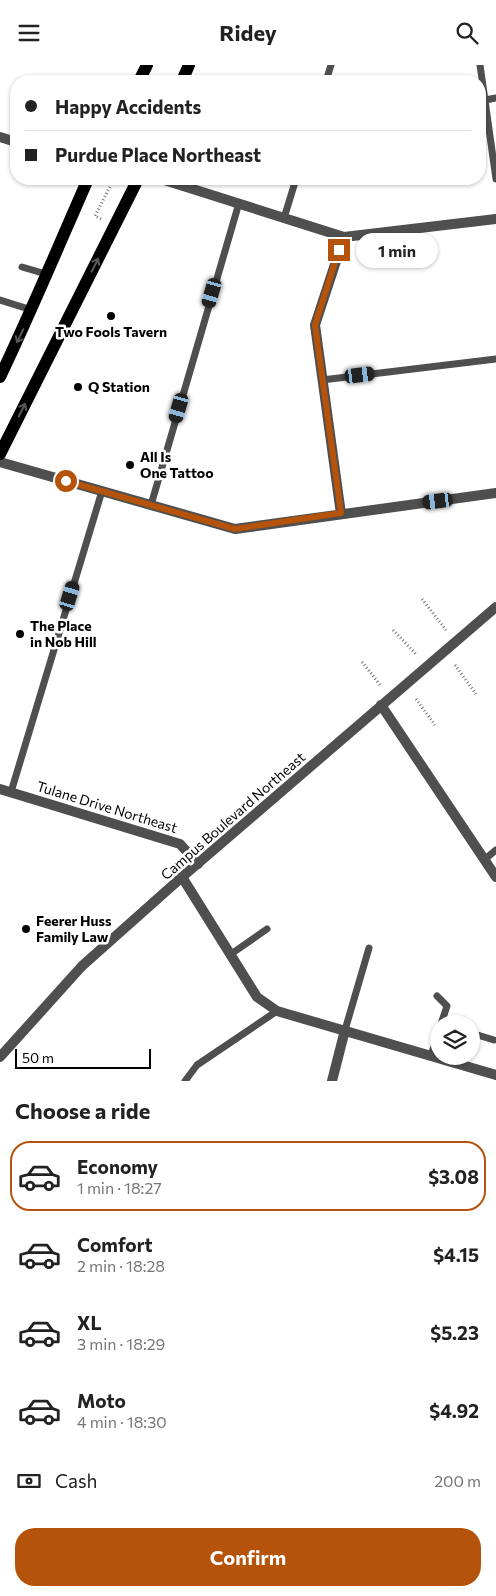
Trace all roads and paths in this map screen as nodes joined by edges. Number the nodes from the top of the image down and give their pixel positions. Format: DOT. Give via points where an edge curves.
graph roads {
  1 [pos="486,103"];
  2 [pos="492,121"];
  3 [pos="496,179"];
  4 [pos="85,185"];
  5 [pos="111,185"];
  6 [pos="135,185"];
  7 [pos="180,185"];
  8 [pos="294,185"];
  9 [pos="238,203"];
  10 [pos="284,218"];
  11 [pos="101,219"];
  12 [pos="496,219"];
  13 [pos="344,237"];
  14 [pos="22,267"];
  15 [pos="46,273"];
  16 [pos="0,300"];
  17 [pos="32,310"];
  18 [pos="496,359"];
  19 [pos="0,377"];
  20 [pos="322,380"];
  21 [pos="0,454"];
  22 [pos="0,462"];
  23 [pos="102,491"];
  24 [pos="496,493"];
  25 [pos="151,505"];
  26 [pos="341,513"];
  27 [pos="422,599"];
  28 [pos="496,607"];
  29 [pos="446,630"];
  30 [pos="393,631"];
  31 [pos="417,655"];
  32 [pos="362,662"];
  33 [pos="455,665"];
  34 [pos="380,685"];
  35 [pos="476,694"];
  36 [pos="416,699"];
  37 [pos="382,705"];
  38 [pos="436,725"];
  39 [pos="0,789"];
  40 [pos="11,792"];
  41 [pos="496,850"];
  42 [pos="484,859"];
  43 [pos="198,864"];
  44 [pos="182,877"];
  45 [pos="496,877"];
  46 [pos="267,929"];
  47 [pos="369,948"];
  48 [pos="231,954"];
  49 [pos="437,996"];
  50 [pos="277,1011"];
  51 [pos="444,1015"];
  52 [pos="345,1031"];
  53 [pos="480,1036"];
  54 [pos="494,1040"];
  55 [pos="430,1056"];
  56 [pos="0,1057"];
  57 [pos="462,1065"];
  58 [pos="496,1075"];
  59 [pos="185,1081"];
  60 [pos="332,1081"];
  1 -- 2 [label="lane"];
  2 -- 3 [label="lane"];
  4 -- 15 [label="main road"];
  5 -- 11 [label="path" via="95,216"];
  21 -- 6 [label="main road, one-way"];
  7 -- 9 [label="street"];
  8 -- 10 [label="lane"];
  9 -- 10 [label="street"];
  9 -- 25 [label="lane"];
  10 -- 13 [label="street"];
  12 -- 13 [label="street"];
  13 -- 20 [label="street" via="315,325"];
  14 -- 15 [label="lane"];
  15 -- 17 [label="main road"];
  16 -- 17 [label="lane"];
  17 -- 19 [label="main road, one-way"];
  18 -- 20 [label="lane"];
  20 -- 26 [label="street"];
  22 -- 23 [label="street"];
  23 -- 25 [label="street"];
  23 -- 40 [label="lane"];
  24 -- 26 [label="street"];
  25 -- 26 [label="street" via="235,529"];
  27 -- 29 [label="path"];
  28 -- 37 [label="street, Campus Boulevard Northeast"];
  30 -- 31 [label="path"];
  32 -- 34 [label="path"];
  33 -- 35 [label="path"];
  36 -- 38 [label="path"];
  37 -- 42 [label="street"];
  37 -- 43 [label="street, Campus Boulevard Northeast"];
  39 -- 40 [label="street, Tulane Drive Northeast"];
  40 -- 43 [label="street, Tulane Drive Northeast" via="180,844"];
  41 -- 42 [label="lane"];
  42 -- 45 [label="street"];
  43 -- 44 [label="street, Campus Boulevard Northeast"];
  44 -- 48 [label="street"];
  44 -- 56 [label="street, Campus Boulevard Northeast" via="82,966"];
  46 -- 48 [label="lane"];
  47 -- 52 [label="lane"];
  48 -- 50 [label="street" via="257,997"];
  49 -- 51 [label="lane" via="447,1006"];
  50 -- 52 [label="street"];
  50 -- 59 [label="lane" via="197,1065"];
  52 -- 55 [label="street"];
  52 -- 60 [label="street"];
  53 -- 54 [label="lane"];
  57 -- 58 [label="street"];
}
